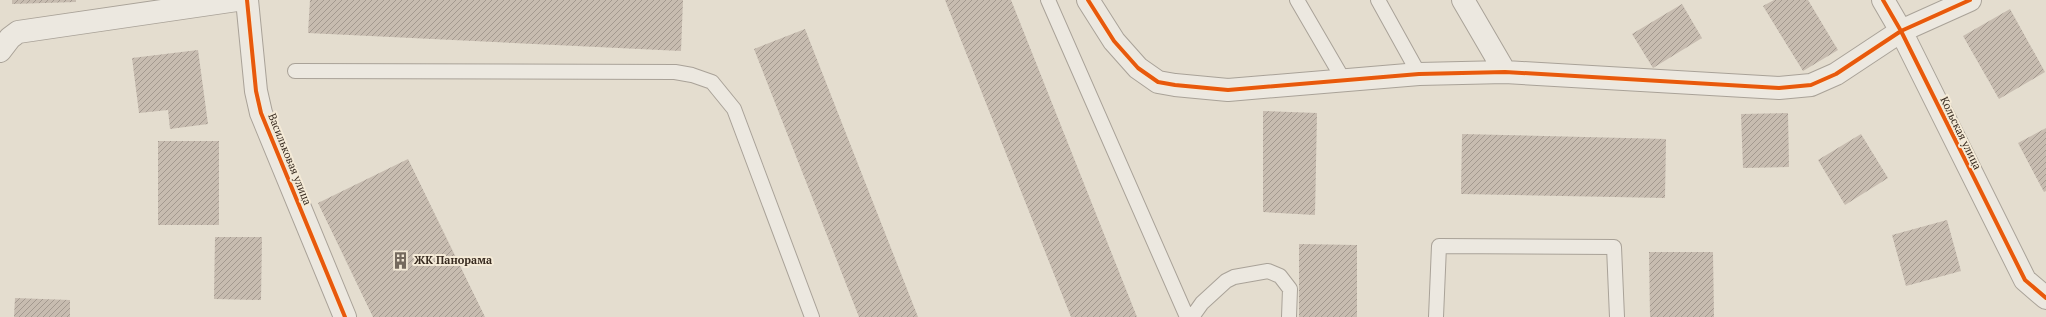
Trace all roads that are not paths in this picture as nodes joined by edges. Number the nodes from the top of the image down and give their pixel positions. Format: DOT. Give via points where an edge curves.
graph roads {
  1 [pos="237,0"];
  2 [pos="247,0"];
  3 [pos="1048,0"];
  4 [pos="1088,0"];
  5 [pos="1297,0"];
  6 [pos="1378,0"];
  7 [pos="1463,0"];
  8 [pos="1882,0"];
  9 [pos="1970,0"];
  10 [pos="1901,31"];
  11 [pos="0,51"];
  12 [pos="295,71"];
  13 [pos="1505,72"];
  14 [pos="1419,74"];
  15 [pos="1343,80"];
  16 [pos="2046,298"];
  17 [pos="345,317"];
  18 [pos="812,317"];
  19 [pos="1187,317"];
  20 [pos="1192,317"];
  21 [pos="1289,317"];
  22 [pos="1436,317"];
  23 [pos="1617,317"];
  1 -- 11 [label="street" via="18,32"];
  2 -- 17 [label="street, Васильковая улица" via="256,91 261,113"];
  3 -- 19 [label="lane"];
  4 -- 15 [label="street" via="1114,41 1138,68 1158,82 1228,90"];
  5 -- 15 [label="lane"];
  6 -- 14 [label="lane"];
  7 -- 13 [label="street"];
  8 -- 10 [label="street, Кольская улица"];
  9 -- 10 [label="street"];
  10 -- 13 [label="street" via="1836,74 1811,85 1779,88"];
  10 -- 16 [label="street, Кольская улица" via="2025,280"];
  12 -- 18 [label="lane" via="675,72 712,82 734,109"];
  13 -- 14 [label="street"];
  14 -- 15 [label="street"];
  20 -- 21 [label="lane" via="1202,303 1226,281 1268,271 1280,276 1290,289"];
  22 -- 23 [label="lane" via="1439,246 1614,247"];
}
